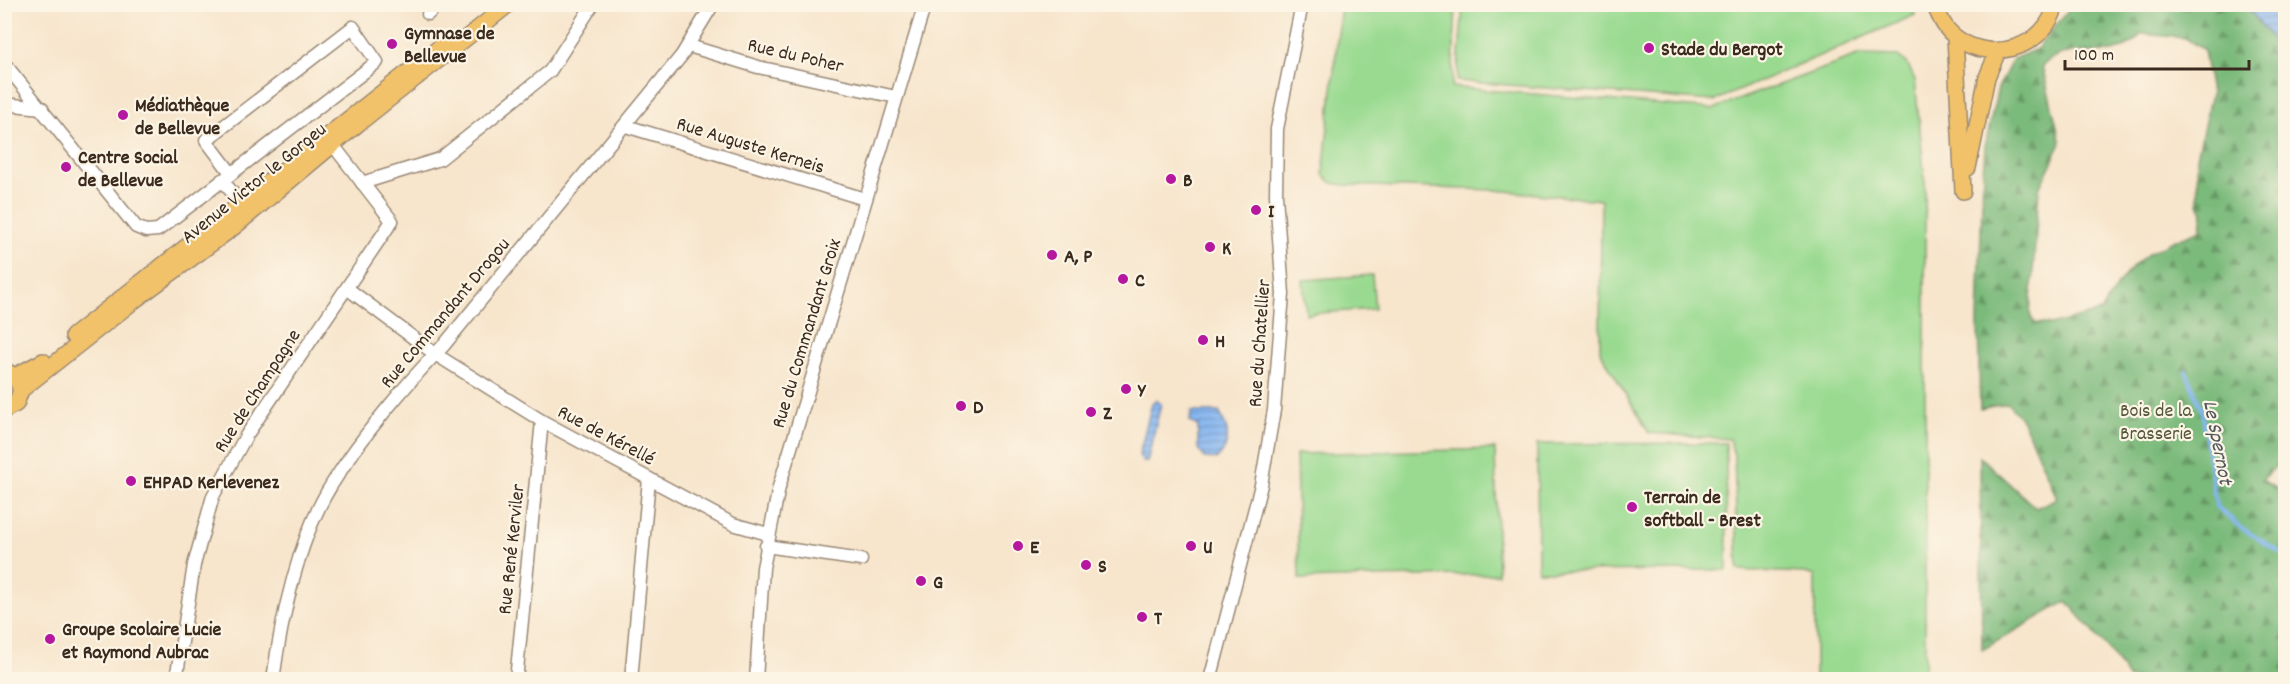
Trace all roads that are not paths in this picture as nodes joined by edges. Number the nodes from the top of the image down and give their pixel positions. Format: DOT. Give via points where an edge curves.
graph roads {
  1 [pos="495,4"];
  2 [pos="509,4"];
  3 [pos="593,4"];
  4 [pos="713,4"];
  5 [pos="925,4"];
  6 [pos="1302,4"];
  7 [pos="1934,4"];
  8 [pos="2057,6"];
  9 [pos="1955,38"];
  10 [pos="689,46"];
  11 [pos="1998,51"];
  12 [pos="5,63"];
  13 [pos="896,96"];
  14 [pos="4,104"];
  15 [pos="42,108"];
  16 [pos="626,126"];
  17 [pos="333,145"];
  18 [pos="227,177"];
  19 [pos="362,183"];
  20 [pos="865,199"];
  21 [pos="240,202"];
  22 [pos="348,289"];
  23 [pos="435,354"];
  24 [pos="14,379"];
  25 [pos="4,410"];
  26 [pos="542,422"];
  27 [pos="649,479"];
  28 [pos="767,540"];
  29 [pos="861,560"];
  30 [pos="176,680"];
  31 [pos="273,680"];
  32 [pos="516,680"];
  33 [pos="631,680"];
  34 [pos="756,680"];
  35 [pos="1210,680"];
  1 -- 21 [label="main road, Avenue Victor le Gorgeu"];
  2 -- 17 [label="main road, Avenue Victor le Gorgeu"];
  3 -- 19 [label="street" via="550,71 440,159"];
  4 -- 10 [label="street, Rue Commandant Drogou"];
  5 -- 13 [label="street, Rue du Commandant Groix"];
  6 -- 35 [label="street, Rue du Chatellier" via="1277,129 1275,195 1283,294 1274,410 1261,485"];
  7 -- 9 [label="main road" via="1942,23"];
  8 -- 11 [label="main road" via="2033,39"];
  9 -- 11 [label="main road" via="1983,50"];
  9 -- 11 [label="main road" via="1963,191 1987,77"];
  10 -- 13 [label="street, Rue du Poher" via="758,67"];
  10 -- 16 [label="street, Rue Commandant Drogou"];
  12 -- 15 [label="street"];
  13 -- 20 [label="street, Rue du Commandant Groix"];
  14 -- 15 [label="street"];
  15 -- 18 [label="street" via="136,227 146,231 158,230"];
  16 -- 20 [label="street, Rue Auguste Kerneis"];
  16 -- 23 [label="street, Rue Commandant Drogou"];
  17 -- 19 [label="street, Rue de Champagne"];
  17 -- 24 [label="main road, Avenue Victor le Gorgeu" via="234,227 135,300"];
  18 -- 18 [label="street" via="206,140 354,27 378,62"];
  18 -- 21 [label="street"];
  19 -- 22 [label="street, Rue de Champagne" via="392,221"];
  20 -- 28 [label="street, Rue du Commandant Groix" via="779,487"];
  21 -- 24 [label="main road, Avenue Victor le Gorgeu" via="41,363"];
  22 -- 23 [label="street, Rue de Kérellé"];
  22 -- 30 [label="street, Rue de Champagne" via="246,436 213,496 194,565"];
  23 -- 26 [label="street, Rue de Kérellé"];
  23 -- 31 [label="street, Rue Commandant Drogou" via="332,484 305,543 290,593"];
  24 -- 25 [label="main road" via="16,404"];
  26 -- 27 [label="street, Rue de Kérellé"];
  26 -- 32 [label="street, Rue René Kerviler"];
  27 -- 28 [label="street, Rue de Kérellé"];
  27 -- 33 [label="street"];
  28 -- 29 [label="street, Rue de Kérellé"];
  28 -- 34 [label="street, Rue du Commandant Groix"];
}
